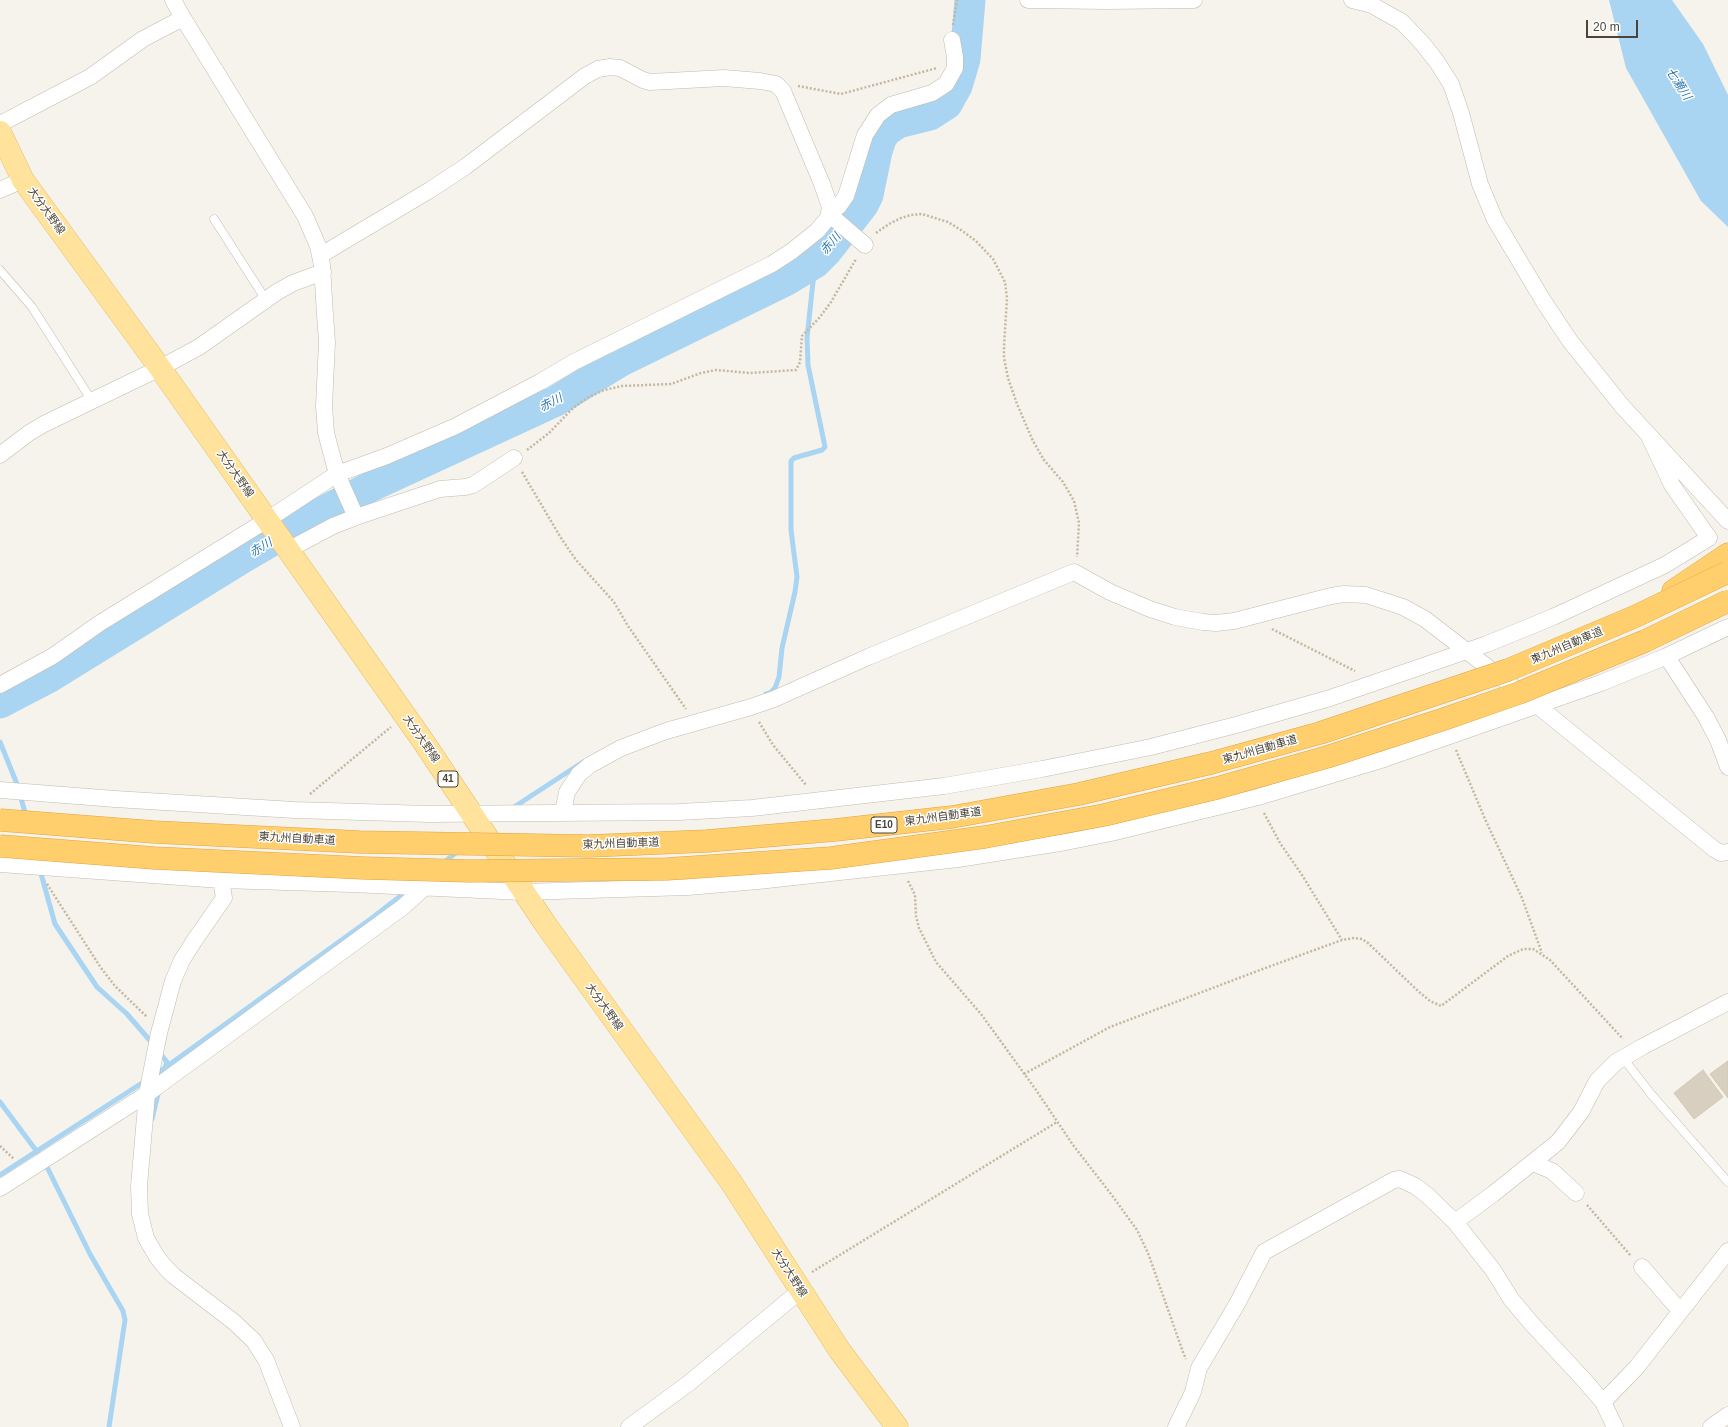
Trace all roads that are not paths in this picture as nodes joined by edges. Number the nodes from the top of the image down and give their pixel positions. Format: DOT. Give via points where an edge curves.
graph roads {
  1 [pos="173,0"];
  2 [pos="1028,0"];
  3 [pos="1194,0"];
  4 [pos="1352,0"];
  5 [pos="183,18"];
  6 [pos="953,33"];
  7 [pos="0,124"];
  8 [pos="0,132"];
  9 [pos="23,180"];
  10 [pos="0,190"];
  11 [pos="829,214"];
  12 [pos="214,219"];
  13 [pos="864,245"];
  14 [pos="321,255"];
  15 [pos="0,270"];
  16 [pos="323,272"];
  17 [pos="266,300"];
  18 [pos="160,368"];
  19 [pos="92,401"];
  20 [pos="1648,434"];
  21 [pos="0,455"];
  22 [pos="514,458"];
  23 [pos="337,474"];
  24 [pos="356,517"];
  25 [pos="267,520"];
  26 [pos="1728,521"];
  27 [pos="288,550"];
  28 [pos="1728,554"];
  29 [pos="1728,572"];
  30 [pos="1728,601"];
  31 [pos="1728,613"];
  32 [pos="1634,617"];
  33 [pos="1728,627"];
  34 [pos="1467,651"];
  35 [pos="1667,657"];
  36 [pos="0,685"];
  37 [pos="1519,693"];
  38 [pos="1538,706"];
  39 [pos="1728,766"];
  40 [pos="0,790"];
  41 [pos="563,813"];
  42 [pos="472,814"];
  43 [pos="0,820"];
  44 [pos="0,846"];
  45 [pos="1728,852"];
  46 [pos="0,864"];
  47 [pos="221,880"];
  48 [pos="425,887"];
  49 [pos="524,892"];
  50 [pos="1728,1002"];
  51 [pos="1628,1054"];
  52 [pos="147,1094"];
  53 [pos="1533,1163"];
  54 [pos="1728,1182"];
  55 [pos="0,1188"];
  56 [pos="1576,1193"];
  57 [pos="1455,1222"];
  58 [pos="1728,1251"];
  59 [pos="1642,1267"];
  60 [pos="798,1287"];
  61 [pos="1675,1305"];
  62 [pos="1603,1402"];
  63 [pos="1728,1415"];
  64 [pos="292,1427"];
  65 [pos="629,1427"];
  66 [pos="897,1427"];
  67 [pos="1176,1427"];
  68 [pos="1615,1427"];
  69 [pos="1711,1427"];
  1 -- 5 [label="street"];
  2 -- 3 [label="street"];
  4 -- 20 [label="street" via="1372,6 1402,22 1437,62 1451,84 1480,184 1495,220 1570,341"];
  5 -- 7 [label="street" via="143,39 90,77"];
  5 -- 14 [label="street" via="305,216"];
  6 -- 11 [label="street" via="955,63 946,84 938,90 892,105 873,121 862,142 846,196"];
  8 -- 9 [label="main road, 大分大野線 / 41"];
  9 -- 10 [label="street"];
  9 -- 18 [label="main road, 大分大野線 / 41"];
  11 -- 13 [label="street"];
  11 -- 14 [label="street" via="830,207 822,184 780,86 772,82 724,78 650,82 620,68 610,67 598,69 576,83 492,148"];
  11 -- 23 [label="street" via="817,230 772,264 574,362 456,426 387,456"];
  12 -- 17 [label="lane"];
  14 -- 16 [label="street"];
  15 -- 19 [label="lane" via="32,307"];
  16 -- 17 [label="street" via="293,283"];
  16 -- 23 [label="street" via="326,342 324,421"];
  17 -- 18 [label="street" via="216,336"];
  18 -- 19 [label="street"];
  18 -- 25 [label="main road, 大分大野線 / 41"];
  19 -- 21 [label="street" via="30,433"];
  20 -- 26 [label="street"];
  20 -- 34 [label="street" via="1672,485 1709,538 1665,565 1553,617"];
  22 -- 24 [label="street" via="473,485 440,489"];
  23 -- 24 [label="street"];
  23 -- 25 [label="street"];
  24 -- 27 [label="street"];
  25 -- 27 [label="main road, 大分大野線 / 41"];
  25 -- 36 [label="street" via="100,623 53,656"];
  27 -- 42 [label="main road, 大分大野線 / 41"];
  28 -- 32 [label="highway, bridge"];
  29 -- 32 [label="highway, 東九州自動車道 / E10, bridge"];
  30 -- 37 [label="highway, E10, bridge" via="1638,644"];
  31 -- 37 [label="highway, bridge" via="1613,662"];
  32 -- 43 [label="highway, 東九州自動車道 / E10, bridge" via="1508,670 1320,733 1211,763 1087,792 952,817 707,841 589,846 359,842 154,832"];
  33 -- 35 [label="street"];
  34 -- 38 [label="street"];
  34 -- 41 [label="street" via="1330,698 1236,725 1151,747 1042,769 944,786 752,808 679,812"];
  34 -- 41 [label="street" via="1416,613 1366,595 1331,596 1216,623 1175,617 1150,609 1074,572 875,654 774,699 650,736 621,748 579,774 567,792"];
  35 -- 38 [label="street"];
  35 -- 39 [label="street" via="1706,717"];
  37 -- 44 [label="highway, E10, bridge" via="1327,757 1217,788 1104,815 985,837 831,858 667,869 470,871 161,859"];
  38 -- 45 [label="street" via="1714,849"];
  38 -- 49 [label="street" via="1384,759 1258,797 1166,821 1066,842 958,859 766,881 688,887"];
  40 -- 42 [label="street" via="290,809"];
  41 -- 42 [label="street"];
  42 -- 49 [label="main road, 大分大野線 / 41"];
  46 -- 47 [label="street"];
  47 -- 48 [label="street"];
  47 -- 52 [label="street" via="224,898 182,960 173,981"];
  48 -- 49 [label="street"];
  48 -- 52 [label="street" via="403,907"];
  49 -- 60 [label="main road, 大分大野線 / 41" via="732,1182"];
  50 -- 51 [label="street"];
  51 -- 53 [label="street" via="1597,1081 1581,1112 1564,1135"];
  51 -- 54 [label="lane" via="1651,1094"];
  52 -- 55 [label="street"];
  52 -- 64 [label="street" via="138,1202 146,1238 157,1257 174,1276 218,1309 254,1341 266,1360"];
  53 -- 56 [label="street" via="1552,1171"];
  53 -- 57 [label="street"];
  57 -- 62 [label="street" via="1532,1324"];
  57 -- 67 [label="street" via="1421,1191 1400,1179 1270,1248 1261,1256 1237,1304 1199,1368 1193,1392"];
  58 -- 62 [label="street" via="1636,1368"];
  59 -- 61 [label="street"];
  60 -- 65 [label="street" via="689,1383"];
  60 -- 66 [label="main road, 大分大野線 / 41" via="840,1351"];
  62 -- 68 [label="street"];
  63 -- 69 [label="street"];
}
